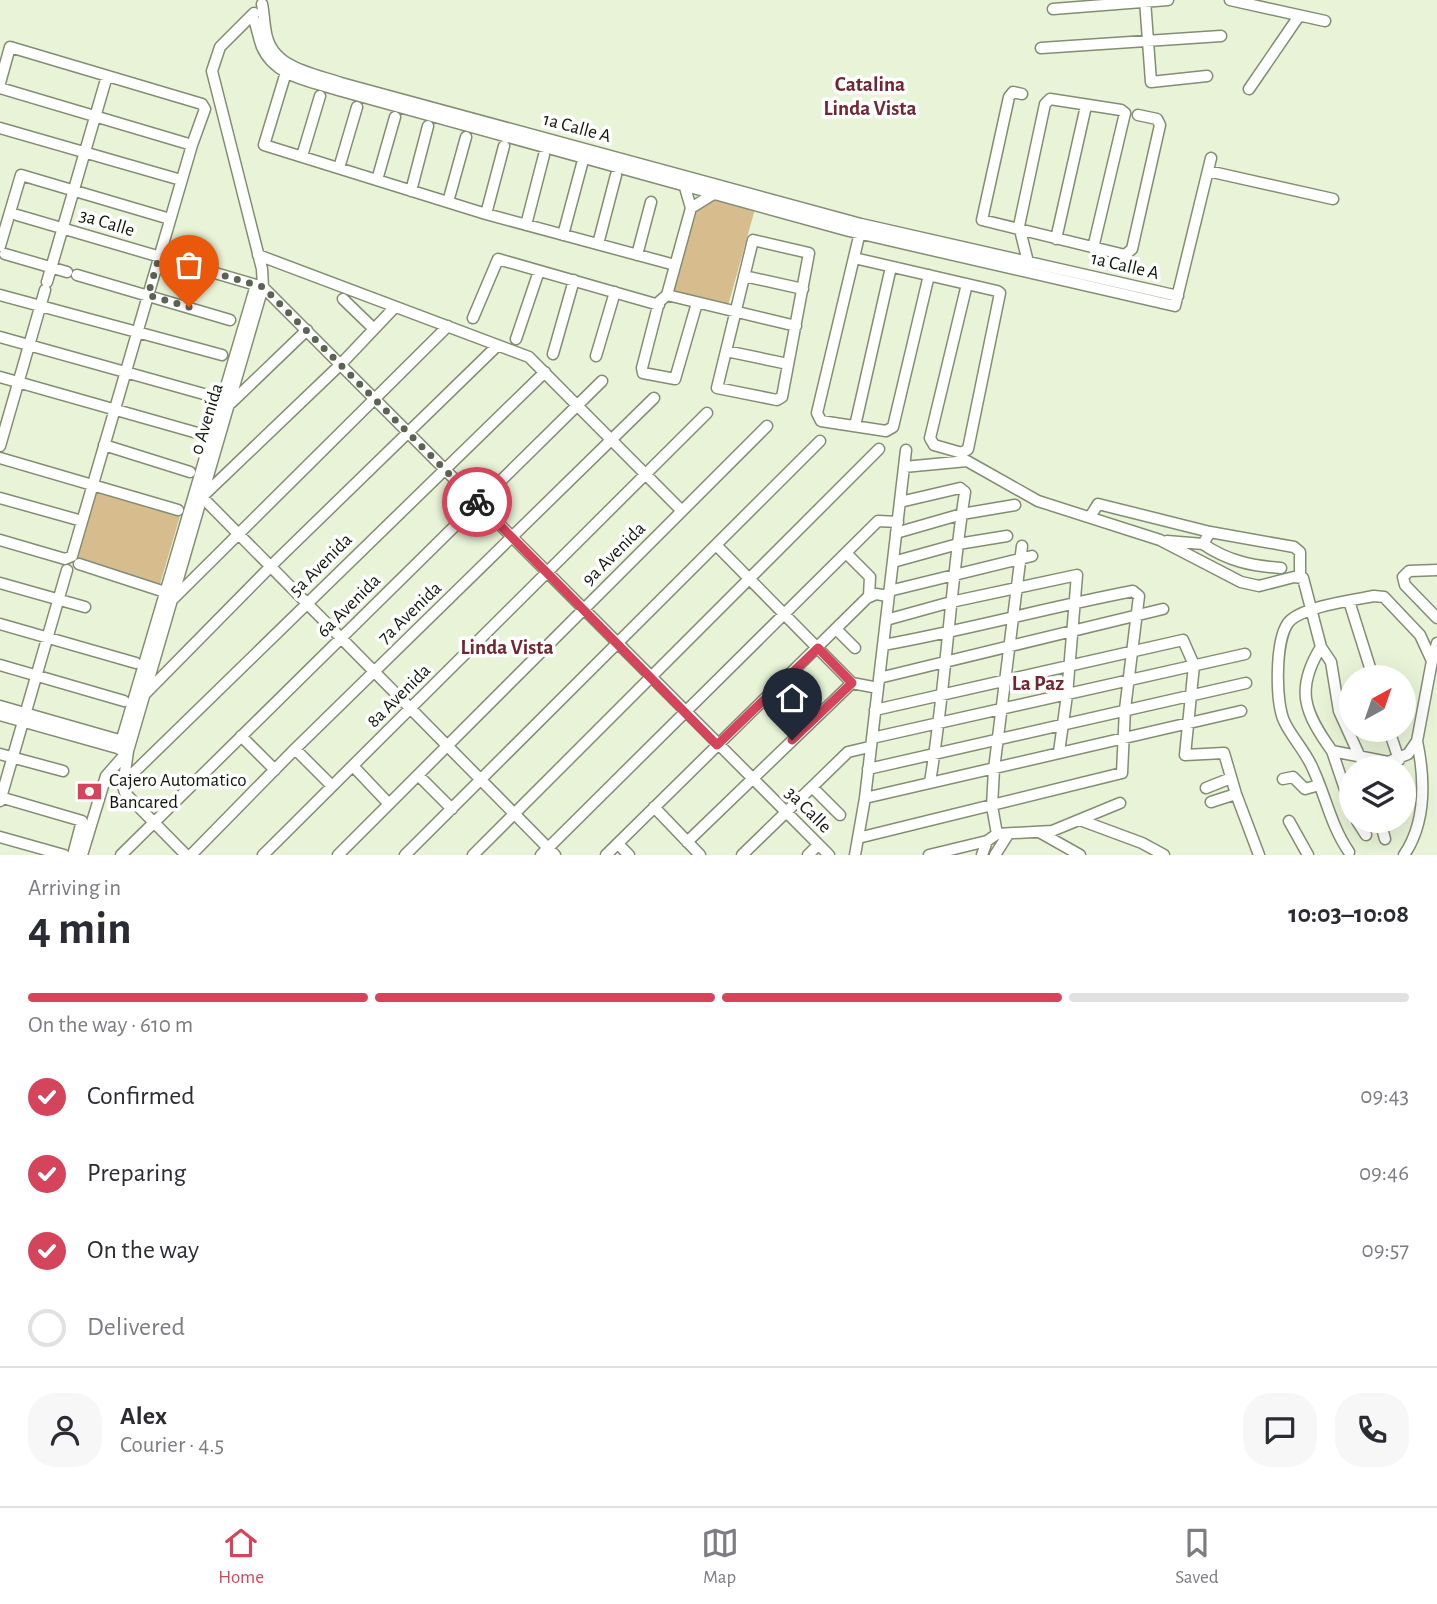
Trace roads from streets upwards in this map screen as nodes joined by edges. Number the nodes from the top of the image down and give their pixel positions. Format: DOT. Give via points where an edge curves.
graph roads {
  1 [pos="1168,0"];
  2 [pos="1230,0"];
  3 [pos="1148,1"];
  4 [pos="265,2"];
  5 [pos="1053,9"];
  6 [pos="252,15"];
  7 [pos="1299,16"];
  8 [pos="1325,22"];
  9 [pos="1220,36"];
  10 [pos="1151,43"];
  11 [pos="1041,48"];
  12 [pos="287,69"];
  13 [pos="107,76"];
  14 [pos="1208,76"];
  15 [pos="0,85"];
  16 [pos="340,86"];
  17 [pos="1249,89"];
  18 [pos="1022,94"];
  19 [pos="320,96"];
  20 [pos="1086,106"];
  21 [pos="358,107"];
  22 [pos="1138,115"];
  23 [pos="95,116"];
  24 [pos="395,117"];
  25 [pos="428,126"];
  26 [pos="0,128"];
  27 [pos="466,137"];
  28 [pos="192,145"];
  29 [pos="504,146"];
  30 [pos="85,152"];
  31 [pos="544,155"];
  32 [pos="302,156"];
  33 [pos="1211,158"];
  34 [pos="582,164"];
  35 [pos="339,168"];
  36 [pos="1208,171"];
  37 [pos="616,175"];
  38 [pos="181,180"];
  39 [pos="377,180"];
  40 [pos="684,184"];
  41 [pos="74,191"];
  42 [pos="411,191"];
  43 [pos="715,192"];
  44 [pos="1333,199"];
  45 [pos="448,202"];
  46 [pos="651,202"];
  47 [pos="691,208"];
  48 [pos="803,212"];
  49 [pos="486,214"];
  50 [pos="17,215"];
  51 [pos="170,219"];
  52 [pos="526,225"];
  53 [pos="63,228"];
  54 [pos="860,228"];
  55 [pos="1021,231"];
  56 [pos="562,235"];
  57 [pos="1056,239"];
  58 [pos="598,244"];
  59 [pos="1093,248"];
  60 [pos="2,250"];
  61 [pos="258,255"];
  62 [pos="638,255"];
  63 [pos="159,257"];
  64 [pos="854,258"];
  65 [pos="675,265"];
  66 [pos="52,267"];
  67 [pos="891,267"];
  68 [pos="1027,267"];
  69 [pos="540,271"];
  70 [pos="929,275"];
  71 [pos="744,276"];
  72 [pos="574,280"];
  73 [pos="967,284"];
  74 [pos="260,286"];
  75 [pos="803,289"];
  76 [pos="615,292"];
  77 [pos="0,295"];
  78 [pos="148,295"];
  79 [pos="667,295"];
  80 [pos="343,299"];
  81 [pos="697,303"];
  82 [pos="659,305"];
  83 [pos="40,306"];
  84 [pos="395,307"];
  85 [pos="735,313"];
  86 [pos="473,318"];
  87 [pos="230,320"];
  88 [pos="448,326"];
  89 [pos="796,326"];
  90 [pos="374,329"];
  91 [pos="307,330"];
  92 [pos="137,332"];
  93 [pos="0,337"];
  94 [pos="516,338"];
  95 [pos="29,345"];
  96 [pos="497,346"];
  97 [pos="726,351"];
  98 [pos="554,354"];
  99 [pos="222,355"];
  100 [pos="596,356"];
  101 [pos="341,364"];
  102 [pos="788,364"];
  103 [pos="125,372"];
  104 [pos="545,372"];
  105 [pos="0,377"];
  106 [pos="602,381"];
  107 [pos="18,382"];
  108 [pos="211,396"];
  109 [pos="654,398"];
  110 [pos="374,399"];
  111 [pos="230,404"];
  112 [pos="578,405"];
  113 [pos="115,409"];
  114 [pos="707,413"];
  115 [pos="4,416"];
  116 [pos="767,426"];
  117 [pos="855,426"];
  118 [pos="408,432"];
  119 [pos="201,433"];
  120 [pos="612,440"];
  121 [pos="820,440"];
  122 [pos="104,445"];
  123 [pos="0,446"];
  124 [pos="879,449"];
  125 [pos="906,450"];
  126 [pos="0,458"];
  127 [pos="904,467"];
  128 [pos="444,469"];
  129 [pos="190,472"];
  130 [pos="646,474"];
  131 [pos="93,484"];
  132 [pos="202,497"];
  133 [pos="0,498"];
  134 [pos="900,502"];
  135 [pos="478,503"];
  136 [pos="1015,505"];
  137 [pos="178,510"];
  138 [pos="682,510"];
  139 [pos="962,514"];
  140 [pos="1090,517"];
  141 [pos="82,521"];
  142 [pos="897,527"];
  143 [pos="1210,532"];
  144 [pos="240,535"];
  145 [pos="1007,537"];
  146 [pos="512,538"];
  147 [pos="0,540"];
  148 [pos="1160,540"];
  149 [pos="958,544"];
  150 [pos="1203,544"];
  151 [pos="717,546"];
  152 [pos="1022,546"];
  153 [pos="846,553"];
  154 [pos="1032,556"];
  155 [pos="1020,559"];
  156 [pos="893,562"];
  157 [pos="79,564"];
  158 [pos="271,567"];
  159 [pos="1281,568"];
  160 [pos="67,570"];
  161 [pos="1437,570"];
  162 [pos="547,573"];
  163 [pos="955,573"];
  164 [pos="1300,576"];
  165 [pos="750,580"];
  166 [pos="0,583"];
  167 [pos="1016,588"];
  168 [pos="165,592"];
  169 [pos="889,593"];
  170 [pos="869,596"];
  171 [pos="59,600"];
  172 [pos="1349,601"];
  173 [pos="951,602"];
  174 [pos="1077,602"];
  175 [pos="169,603"];
  176 [pos="307,603"];
  177 [pos="85,607"];
  178 [pos="583,609"];
  179 [pos="1163,609"];
  180 [pos="1311,610"];
  181 [pos="784,614"];
  182 [pos="1136,616"];
  183 [pos="1437,618"];
  184 [pos="1012,619"];
  185 [pos="886,620"];
  186 [pos="0,624"];
  187 [pos="836,629"];
  188 [pos="1072,631"];
  189 [pos="947,634"];
  190 [pos="48,637"];
  191 [pos="341,638"];
  192 [pos="1437,643"];
  193 [pos="618,645"];
  194 [pos="883,645"];
  195 [pos="1010,646"];
  196 [pos="1321,647"];
  197 [pos="818,648"];
  198 [pos="855,648"];
  199 [pos="1132,650"];
  200 [pos="1245,654"];
  201 [pos="945,662"];
  202 [pos="1432,662"];
  203 [pos="136,663"];
  204 [pos="0,665"];
  205 [pos="1194,665"];
  206 [pos="1369,665"];
  207 [pos="1068,666"];
  208 [pos="374,672"];
  209 [pos="37,676"];
  210 [pos="651,678"];
  211 [pos="1005,680"];
  212 [pos="1129,680"];
  213 [pos="1246,682"];
  214 [pos="852,683"];
  215 [pos="878,683"];
  216 [pos="943,693"];
  217 [pos="1067,695"];
  218 [pos="1190,695"];
  219 [pos="143,696"];
  220 [pos="124,701"];
  221 [pos="0,706"];
  222 [pos="411,708"];
  223 [pos="1125,709"];
  224 [pos="875,710"];
  225 [pos="1002,710"];
  226 [pos="1241,711"];
  227 [pos="685,713"];
  228 [pos="0,715"];
  229 [pos="24,718"];
  230 [pos="940,723"];
  231 [pos="1062,723"];
  232 [pos="1186,723"];
  233 [pos="241,736"];
  234 [pos="998,737"];
  235 [pos="1124,738"];
  236 [pos="1418,740"];
  237 [pos="871,742"];
  238 [pos="447,745"];
  239 [pos="717,745"];
  240 [pos="124,746"];
  241 [pos="295,749"];
  242 [pos="1332,751"];
  243 [pos="1059,752"];
  244 [pos="0,754"];
  245 [pos="934,755"];
  246 [pos="1362,756"];
  247 [pos="1404,756"];
  248 [pos="13,757"];
  249 [pos="353,766"];
  250 [pos="868,769"];
  251 [pos="994,769"];
  252 [pos="275,770"];
  253 [pos="63,771"];
  254 [pos="1339,772"];
  255 [pos="418,775"];
  256 [pos="1231,778"];
  257 [pos="752,779"];
  258 [pos="1283,779"];
  259 [pos="482,780"];
  260 [pos="930,782"];
  261 [pos="123,783"];
  262 [pos="1319,785"];
  263 [pos="332,786"];
  264 [pos="812,787"];
  265 [pos="1206,788"];
  266 [pos="1236,794"];
  267 [pos="865,798"];
  268 [pos="0,799"];
  269 [pos="1211,802"];
  270 [pos="1120,803"];
  271 [pos="389,804"];
  272 [pos="992,806"];
  273 [pos="654,807"];
  274 [pos="452,809"];
  275 [pos="786,813"];
  276 [pos="515,814"];
  277 [pos="840,815"];
  278 [pos="1080,820"];
  279 [pos="1289,821"];
  280 [pos="153,822"];
  281 [pos="1041,833"];
  282 [pos="1383,833"];
  283 [pos="1002,835"];
  284 [pos="0,837"];
  285 [pos="858,838"];
  286 [pos="1385,839"];
  287 [pos="987,841"];
  288 [pos="687,842"];
  289 [pos="618,844"];
  290 [pos="818,845"];
  291 [pos="1349,852"];
  292 [pos="548,853"];
  293 [pos="64,855"];
  294 [pos="73,855"];
  295 [pos="82,855"];
  296 [pos="121,855"];
  297 [pos="186,855"];
  298 [pos="191,855"];
  299 [pos="263,855"];
  300 [pos="338,855"];
  301 [pos="405,855"];
  302 [pos="473,855"];
  303 [pos="607,855"];
  304 [pos="629,855"];
  305 [pos="700,855"];
  306 [pos="742,855"];
  307 [pos="808,855"];
  308 [pos="829,855"];
  309 [pos="855,855"];
  310 [pos="929,855"];
  311 [pos="982,855"];
  312 [pos="995,855"];
  313 [pos="1080,855"];
  314 [pos="1164,855"];
  315 [pos="1259,855"];
  316 [pos="1308,855"];
  317 [pos="1404,855"];
  1 -- 3 [label="street"];
  2 -- 7 [label="street"];
  3 -- 5 [label="street"];
  3 -- 10 [label="street"];
  4 -- 6 [label="street, 0 Avenida"];
  4 -- 12 [label="street" via="268,42"];
  6 -- 12 [label="street" via="265,54"];
  6 -- 61 [label="street, 0 Avenida" via="220,47 212,71"];
  7 -- 8 [label="street"];
  7 -- 17 [label="street"];
  9 -- 10 [label="street"];
  10 -- 11 [label="street"];
  10 -- 14 [label="street" via="1154,82"];
  12 -- 16 [label="street, 1a Calle A"];
  12 -- 32 [label="street" via="264,145"];
  13 -- 15 [label="street" via="10,47"];
  13 -- 23 [label="street"];
  13 -- 28 [label="street" via="202,104 205,108"];
  15 -- 23 [label="street"];
  16 -- 40 [label="street, 1a Calle A"];
  16 -- 48 [label="street, 1a Calle A"];
  18 -- 55 [label="street" via="1013,92 1009,97 982,217"];
  19 -- 32 [label="street"];
  20 -- 55 [label="street" via="1052,99 1046,102"];
  20 -- 57 [label="street"];
  20 -- 59 [label="street" via="1121,110 1125,115"];
  21 -- 35 [label="street"];
  22 -- 59 [label="street" via="1157,119 1160,125 1132,249 1125,254"];
  23 -- 28 [label="street"];
  23 -- 30 [label="street"];
  24 -- 39 [label="street"];
  25 -- 42 [label="street"];
  26 -- 30 [label="street"];
  27 -- 45 [label="street"];
  28 -- 38 [label="street"];
  29 -- 49 [label="street"];
  30 -- 38 [label="street"];
  30 -- 41 [label="street"];
  31 -- 52 [label="street"];
  32 -- 35 [label="street"];
  33 -- 36 [label="street"];
  34 -- 56 [label="street"];
  35 -- 39 [label="street"];
  36 -- 44 [label="street"];
  36 -- 68 [label="street, 1a Calle A" via="1175,306"];
  37 -- 58 [label="street"];
  38 -- 51 [label="street"];
  39 -- 42 [label="street"];
  40 -- 43 [label="street, 1a Calle A"];
  40 -- 47 [label="street"];
  41 -- 51 [label="street"];
  41 -- 53 [label="street"];
  41 -- 60 [label="street" via="20,175"];
  42 -- 45 [label="street"];
  43 -- 47 [label="street"];
  43 -- 48 [label="street, 1a Calle A"];
  45 -- 49 [label="street"];
  46 -- 62 [label="street"];
  47 -- 65 [label="street"];
  48 -- 54 [label="street, 1a Calle A"];
  49 -- 52 [label="street"];
  50 -- 53 [label="street, 3a Calle"];
  51 -- 63 [label="street"];
  52 -- 56 [label="street"];
  53 -- 63 [label="street, 3a Calle"];
  53 -- 66 [label="street"];
  54 -- 64 [label="street"];
  54 -- 68 [label="street, 1a Calle A"];
  55 -- 57 [label="street"];
  55 -- 68 [label="street"];
  56 -- 58 [label="street"];
  57 -- 59 [label="street"];
  58 -- 62 [label="street"];
  60 -- 66 [label="street"];
  61 -- 74 [label="street, 0 Avenida"];
  61 -- 84 [label="street"];
  62 -- 65 [label="street"];
  63 -- 74 [label="street, 3a Calle"];
  63 -- 78 [label="street"];
  64 -- 67 [label="street"];
  64 -- 117 [label="street" via="817,413 821,421"];
  65 -- 79 [label="street"];
  66 -- 78 [label="street"];
  66 -- 83 [label="street"];
  67 -- 70 [label="street"];
  67 -- 117 [label="street"];
  69 -- 72 [label="street"];
  69 -- 86 [label="street" via="498,258"];
  69 -- 94 [label="street"];
  70 -- 73 [label="street"];
  70 -- 117 [label="street" via="893,427 886,431"];
  71 -- 75 [label="street"];
  71 -- 75 [label="street" via="756,240 809,253"];
  71 -- 85 [label="street"];
  72 -- 76 [label="street"];
  72 -- 98 [label="street"];
  73 -- 73 [label="street" via="997,291 1001,297 968,449 962,453 933,445 930,438"];
  74 -- 91 [label="street, 3a Calle"];
  74 -- 111 [label="street, 0 Avenida"];
  74 -- 168 [label="street, 0 Avenida"];
  75 -- 89 [label="street"];
  76 -- 82 [label="street"];
  76 -- 100 [label="street"];
  77 -- 83 [label="street"];
  78 -- 87 [label="street"];
  78 -- 92 [label="street"];
  79 -- 81 [label="street"];
  79 -- 82 [label="street"];
  80 -- 90 [label="street"];
  81 -- 82 [label="street" via="678,375 669,380 647,375 642,368"];
  81 -- 85 [label="street"];
  83 -- 92 [label="street"];
  83 -- 95 [label="street"];
  84 -- 88 [label="street"];
  84 -- 90 [label="street"];
  85 -- 89 [label="street"];
  85 -- 97 [label="street"];
  88 -- 96 [label="street"];
  88 -- 110 [label="street"];
  89 -- 102 [label="street"];
  90 -- 101 [label="street"];
  91 -- 101 [label="street, 3a Calle"];
  91 -- 111 [label="street"];
  92 -- 99 [label="street"];
  92 -- 103 [label="street"];
  93 -- 95 [label="street"];
  95 -- 103 [label="street"];
  95 -- 107 [label="street"];
  96 -- 104 [label="street" via="529,357"];
  96 -- 118 [label="street"];
  97 -- 102 [label="street"];
  97 -- 102 [label="street" via="717,384 721,389 780,400"];
  101 -- 110 [label="street, 3a Calle"];
  101 -- 132 [label="street"];
  103 -- 108 [label="street"];
  103 -- 113 [label="street"];
  104 -- 112 [label="street"];
  104 -- 128 [label="street, 5a Avenida"];
  105 -- 107 [label="street"];
  106 -- 112 [label="street, 6a Avenida"];
  107 -- 113 [label="street"];
  107 -- 115 [label="street"];
  109 -- 120 [label="street, 7a Avenida"];
  110 -- 118 [label="street, 3a Calle"];
  110 -- 144 [label="street"];
  111 -- 132 [label="street, 0 Avenida"];
  112 -- 120 [label="street"];
  112 -- 135 [label="street, 6a Avenida"];
  113 -- 119 [label="street"];
  113 -- 122 [label="street"];
  114 -- 130 [label="street, 8a Avenida"];
  115 -- 123 [label="street"];
  116 -- 138 [label="street, 9a Avenida"];
  118 -- 128 [label="street, 3a Calle"];
  118 -- 158 [label="street"];
  120 -- 130 [label="street"];
  120 -- 146 [label="street, 7a Avenida"];
  121 -- 151 [label="street"];
  122 -- 129 [label="street"];
  122 -- 131 [label="street"];
  124 -- 165 [label="street"];
  125 -- 127 [label="street"];
  126 -- 131 [label="street"];
  127 -- 134 [label="street"];
  127 -- 140 [label="street" via="967,461 1038,501"];
  128 -- 135 [label="street, 3a Calle"];
  128 -- 176 [label="street, 5a Avenida"];
  130 -- 138 [label="street"];
  130 -- 162 [label="street, 8a Avenida"];
  131 -- 137 [label="street"];
  131 -- 141 [label="street"];
  132 -- 144 [label="street"];
  132 -- 175 [label="street, 0 Avenida"];
  133 -- 141 [label="street"];
  134 -- 139 [label="street" via="963,489"];
  134 -- 142 [label="street"];
  135 -- 146 [label="street, 3a Calle"];
  135 -- 191 [label="street, 6a Avenida"];
  136 -- 139 [label="street"];
  138 -- 178 [label="street, 9a Avenida"];
  139 -- 142 [label="street"];
  139 -- 149 [label="street"];
  140 -- 143 [label="street" via="1098,504"];
  140 -- 148 [label="street"];
  141 -- 147 [label="street" via="69,558"];
  142 -- 153 [label="street" via="878,521"];
  142 -- 156 [label="street"];
  143 -- 150 [label="street"];
  143 -- 164 [label="street" via="1294,547 1300,552"];
  144 -- 158 [label="street"];
  144 -- 175 [label="street"];
  145 -- 149 [label="street"];
  146 -- 162 [label="street, 3a Calle"];
  146 -- 208 [label="street, 7a Avenida"];
  148 -- 150 [label="street"];
  148 -- 164 [label="street" via="1251,586"];
  149 -- 156 [label="street"];
  149 -- 163 [label="street"];
  150 -- 159 [label="street" via="1253,566"];
  151 -- 165 [label="street"];
  151 -- 193 [label="street"];
  152 -- 155 [label="street"];
  153 -- 170 [label="street" via="870,577"];
  153 -- 181 [label="street"];
  154 -- 155 [label="street"];
  155 -- 163 [label="street"];
  155 -- 167 [label="street"];
  156 -- 169 [label="street"];
  157 -- 168 [label="street"];
  158 -- 176 [label="street"];
  158 -- 219 [label="street"];
  160 -- 171 [label="street"];
  161 -- 183 [label="street" via="1409,571 1403,577 1405,586"];
  162 -- 178 [label="street, 3a Calle"];
  162 -- 222 [label="street, 8a Avenida"];
  163 -- 169 [label="street"];
  163 -- 173 [label="street"];
  164 -- 180 [label="street"];
  165 -- 181 [label="street"];
  165 -- 210 [label="street"];
  166 -- 171 [label="street"];
  167 -- 173 [label="street"];
  167 -- 174 [label="street" via="1077,575"];
  167 -- 184 [label="street"];
  168 -- 240 [label="street, 0 Avenida"];
  169 -- 170 [label="street"];
  169 -- 185 [label="street"];
  170 -- 187 [label="street"];
  171 -- 177 [label="street"];
  171 -- 190 [label="street"];
  172 -- 180 [label="street"];
  172 -- 202 [label="street" via="1384,597 1420,635"];
  172 -- 206 [label="street"];
  173 -- 185 [label="street"];
  173 -- 189 [label="street"];
  174 -- 182 [label="street" via="1133,591 1139,596"];
  174 -- 184 [label="street"];
  174 -- 188 [label="street"];
  175 -- 219 [label="street, 0 Avenida"];
  176 -- 191 [label="street"];
  176 -- 261 [label="street, 5a Avenida"];
  178 -- 193 [label="street, 3a Calle"];
  178 -- 238 [label="street, 9a Avenida"];
  179 -- 182 [label="street"];
  180 -- 196 [label="street"];
  180 -- 262 [label="street" via="1284,630 1278,687 1284,722"];
  181 -- 197 [label="street"];
  181 -- 227 [label="street"];
  182 -- 188 [label="street"];
  182 -- 199 [label="street"];
  184 -- 189 [label="street"];
  184 -- 195 [label="street"];
  185 -- 194 [label="street"];
  186 -- 190 [label="street"];
  187 -- 197 [label="street"];
  187 -- 198 [label="street"];
  188 -- 195 [label="street"];
  188 -- 207 [label="street"];
  189 -- 194 [label="street"];
  189 -- 201 [label="street"];
  190 -- 203 [label="street"];
  190 -- 209 [label="street"];
  191 -- 208 [label="street"];
  191 -- 233 [label="street, 6a Avenida"];
  192 -- 202 [label="street"];
  193 -- 210 [label="street, 3a Calle"];
  193 -- 259 [label="street"];
  194 -- 215 [label="street"];
  195 -- 201 [label="street"];
  195 -- 211 [label="street"];
  196 -- 242 [label="street" via="1305,681 1305,702"];
  196 -- 246 [label="street" via="1331,662 1339,711"];
  197 -- 214 [label="street"];
  197 -- 239 [label="street"];
  199 -- 205 [label="street" via="1183,640"];
  199 -- 207 [label="street"];
  199 -- 212 [label="street"];
  200 -- 205 [label="street"];
  201 -- 215 [label="street"];
  201 -- 216 [label="street"];
  202 -- 236 [label="street"];
  204 -- 209 [label="street"];
  205 -- 212 [label="street"];
  205 -- 218 [label="street"];
  207 -- 211 [label="street"];
  207 -- 217 [label="street"];
  208 -- 222 [label="street"];
  208 -- 241 [label="street, 7a Avenida"];
  209 -- 220 [label="street"];
  209 -- 229 [label="street"];
  210 -- 227 [label="street, 3a Calle"];
  210 -- 276 [label="street"];
  211 -- 216 [label="street"];
  211 -- 225 [label="street"];
  212 -- 217 [label="street"];
  212 -- 223 [label="street"];
  213 -- 218 [label="street"];
  214 -- 215 [label="street"];
  214 -- 257 [label="street"];
  215 -- 224 [label="street"];
  216 -- 224 [label="street"];
  216 -- 230 [label="street"];
  217 -- 225 [label="street"];
  217 -- 231 [label="street"];
  218 -- 223 [label="street"];
  218 -- 232 [label="street"];
  219 -- 240 [label="street, 0 Avenida"];
  221 -- 229 [label="street"];
  222 -- 238 [label="street"];
  222 -- 249 [label="street, 8a Avenida"];
  223 -- 231 [label="street"];
  223 -- 235 [label="street"];
  224 -- 237 [label="street"];
  225 -- 230 [label="street"];
  225 -- 234 [label="street"];
  226 -- 232 [label="street"];
  227 -- 239 [label="street, 3a Calle"];
  227 -- 292 [label="street"];
  228 -- 229 [label="street"];
  229 -- 240 [label="street"];
  229 -- 248 [label="street"];
  230 -- 237 [label="street"];
  230 -- 245 [label="street"];
  231 -- 234 [label="street"];
  231 -- 243 [label="street"];
  232 -- 235 [label="street"];
  232 -- 256 [label="street" via="1186,757 1223,751"];
  233 -- 252 [label="street"];
  233 -- 280 [label="street, 6a Avenida"];
  234 -- 245 [label="street"];
  234 -- 251 [label="street"];
  235 -- 243 [label="street"];
  235 -- 272 [label="street" via="1123,768 1118,776"];
  236 -- 247 [label="street"];
  236 -- 317 [label="street" via="1424,781 1420,817"];
  237 -- 250 [label="street"];
  237 -- 264 [label="street" via="848,752"];
  238 -- 255 [label="street, 9a Avenida"];
  238 -- 259 [label="street"];
  239 -- 257 [label="street, 3a Calle"];
  239 -- 273 [label="street"];
  240 -- 261 [label="street"];
  240 -- 295 [label="street, 0 Avenida" via="106,776"];
  241 -- 252 [label="street, 7a Avenida"];
  241 -- 263 [label="street"];
  242 -- 246 [label="street"];
  242 -- 254 [label="street"];
  243 -- 251 [label="street"];
  244 -- 248 [label="street"];
  245 -- 250 [label="street"];
  245 -- 260 [label="street"];
  248 -- 253 [label="street"];
  248 -- 268 [label="street"];
  249 -- 263 [label="street, 8a Avenida"];
  249 -- 271 [label="street"];
  250 -- 267 [label="street"];
  251 -- 260 [label="street"];
  251 -- 272 [label="street"];
  252 -- 298 [label="street, 7a Avenida"];
  255 -- 271 [label="street, 9a Avenida"];
  255 -- 274 [label="street"];
  256 -- 265 [label="street"];
  256 -- 266 [label="street"];
  257 -- 275 [label="street, 3a Calle"];
  257 -- 288 [label="street"];
  258 -- 262 [label="street" via="1293,776 1305,789"];
  259 -- 274 [label="street"];
  259 -- 276 [label="street"];
  260 -- 267 [label="street"];
  261 -- 280 [label="street" via="127,796"];
  262 -- 291 [label="street" via="1331,823"];
  263 -- 299 [label="street, 8a Avenida"];
  264 -- 275 [label="street"];
  264 -- 277 [label="street"];
  266 -- 269 [label="street"];
  266 -- 315 [label="street"];
  267 -- 285 [label="street"];
  268 -- 294 [label="street" via="82,821"];
  270 -- 278 [label="street"];
  271 -- 300 [label="street, 9a Avenida"];
  272 -- 283 [label="street"];
  272 -- 285 [label="street"];
  273 -- 288 [label="street"];
  273 -- 289 [label="street"];
  274 -- 301 [label="street"];
  275 -- 290 [label="street, 3a Calle"];
  275 -- 306 [label="street"];
  276 -- 292 [label="street"];
  276 -- 302 [label="street"];
  278 -- 281 [label="street"];
  278 -- 314 [label="street"];
  279 -- 316 [label="street"];
  280 -- 296 [label="street, 6a Avenida"];
  280 -- 297 [label="street"];
  281 -- 283 [label="street"];
  281 -- 313 [label="street"];
  282 -- 286 [label="street"];
  283 -- 287 [label="street"];
  283 -- 312 [label="street"];
  284 -- 293 [label="street"];
  285 -- 309 [label="street"];
  287 -- 310 [label="street"];
  287 -- 311 [label="street"];
  288 -- 305 [label="street"];
  289 -- 303 [label="street"];
  289 -- 304 [label="street"];
  290 -- 307 [label="street"];
  290 -- 308 [label="street, 3a Calle"];
}
